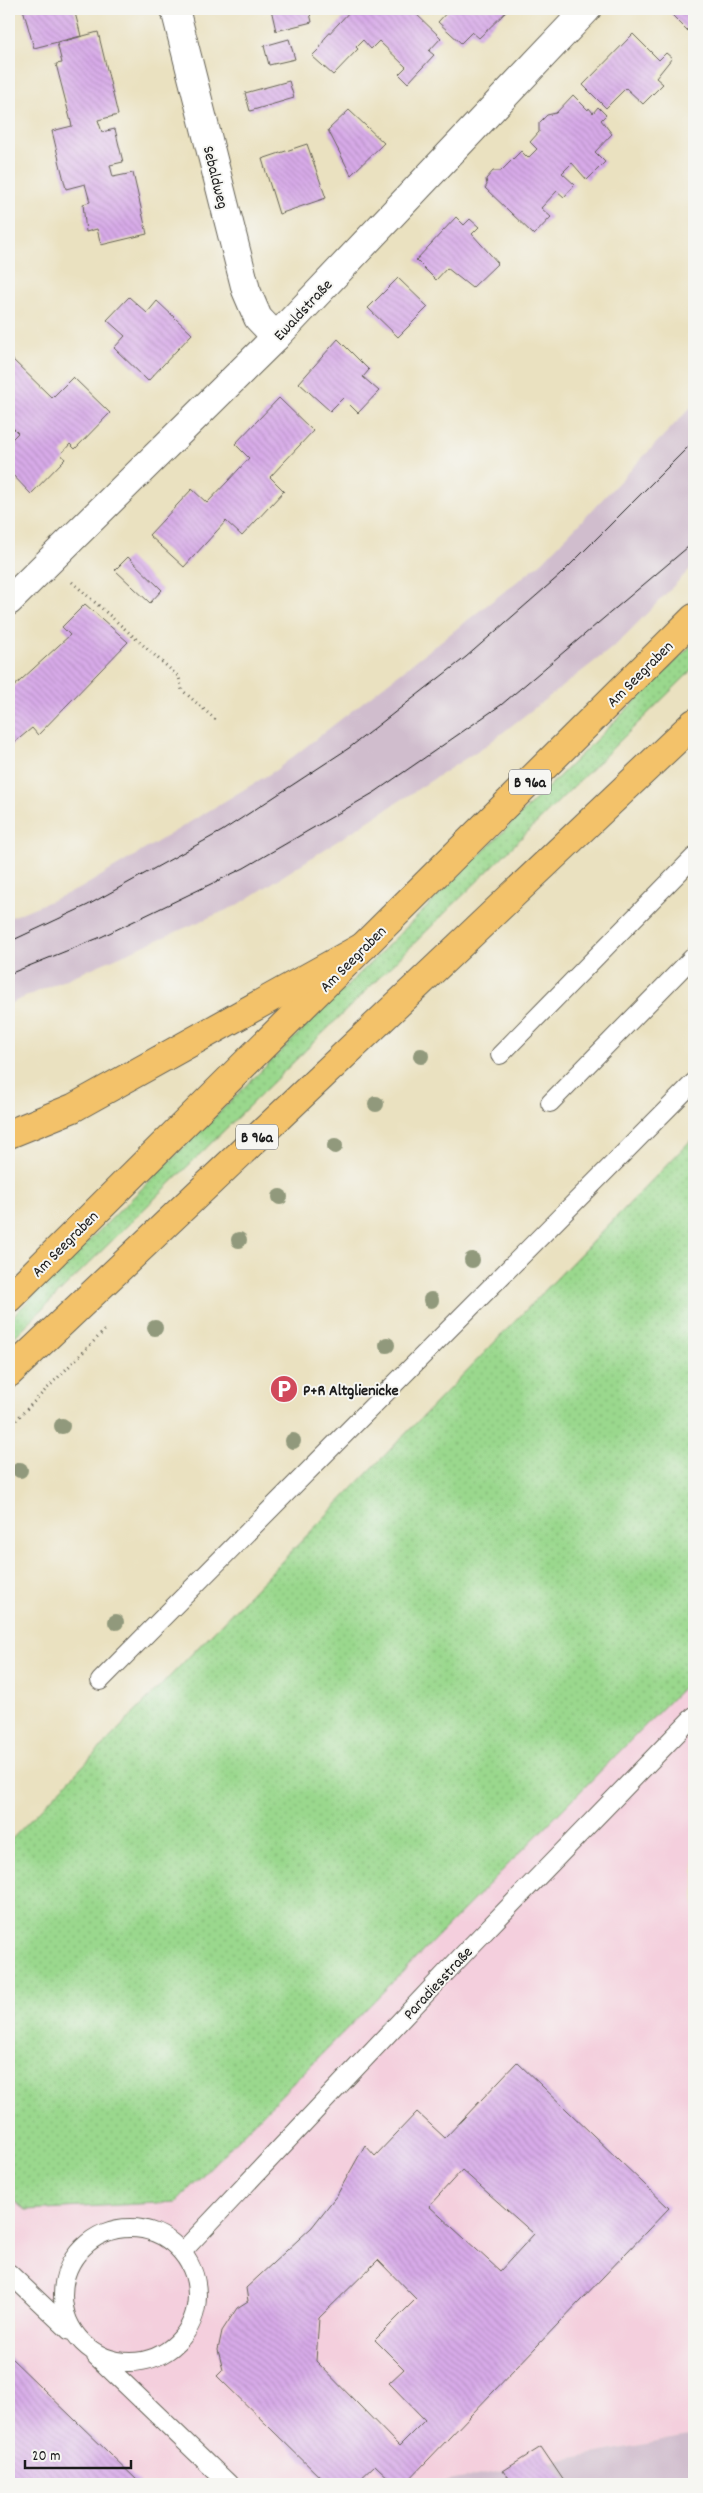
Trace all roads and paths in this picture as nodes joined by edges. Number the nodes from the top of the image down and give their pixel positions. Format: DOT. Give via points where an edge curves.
graph roads {
  1 [pos="175,9"];
  2 [pos="587,9"];
  3 [pos="276,337"];
  4 [pos="49,561"];
  5 [pos="9,601"];
  6 [pos="694,618"];
  7 [pos="217,721"];
  8 [pos="694,723"];
  9 [pos="694,857"];
  10 [pos="364,946"];
  11 [pos="694,956"];
  12 [pos="500,1055"];
  13 [pos="694,1082"];
  14 [pos="550,1103"];
  15 [pos="9,1134"];
  16 [pos="9,1298"];
  17 [pos="9,1373"];
  18 [pos="100,1681"];
  19 [pos="694,1716"];
  20 [pos="182,2252"];
  21 [pos="9,2273"];
  22 [pos="85,2345"];
  23 [pos="229,2484"];
  1 -- 3 [label="street, Sebaldweg" via="246,290 258,318"];
  2 -- 3 [label="street, Ewaldstraße"];
  3 -- 4 [label="street, Ewaldstraße"];
  4 -- 5 [label="street, Ewaldstraße"];
  4 -- 7 [label="path" via="179,677 182,690"];
  6 -- 10 [label="main road, Am Seegraben / B 96a"];
  8 -- 17 [label="main road, B 96a"];
  9 -- 12 [label="lane"];
  10 -- 15 [label="main road" via="73,1108"];
  10 -- 16 [label="main road, Am Seegraben / B 96a"];
  11 -- 14 [label="lane"];
  13 -- 18 [label="lane"];
  19 -- 20 [label="lane, Paradiesstraße"];
  20 -- 22 [label="lane" via="192,2269 197,2288 196,2308 189,2327 176,2343 141,2361 102,2356"];
  20 -- 22 [label="lane" via="165,2237 145,2229 122,2228 101,2234 83,2246 70,2264 63,2285 64,2307 71,2328"];
  21 -- 22 [label="lane"];
  22 -- 23 [label="lane"];
}
